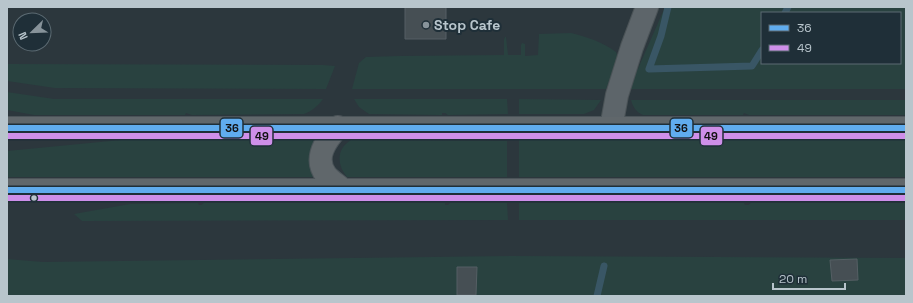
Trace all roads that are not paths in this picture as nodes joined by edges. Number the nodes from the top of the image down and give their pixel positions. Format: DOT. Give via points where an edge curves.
graph roads {
  1 [pos="647,7"];
  2 [pos="7,128"];
  3 [pos="338,128"];
  4 [pos="612,128"];
  5 [pos="906,128"];
  6 [pos="7,190"];
  7 [pos="344,190"];
  8 [pos="906,190"];
  1 -- 4 [label="street" via="617,95"];
  2 -- 3 [label="main road"];
  3 -- 4 [label="main road"];
  3 -- 7 [label="main road" via="323,147 320,159 326,176"];
  4 -- 5 [label="main road"];
  6 -- 7 [label="main road"];
  7 -- 8 [label="main road"];
}
